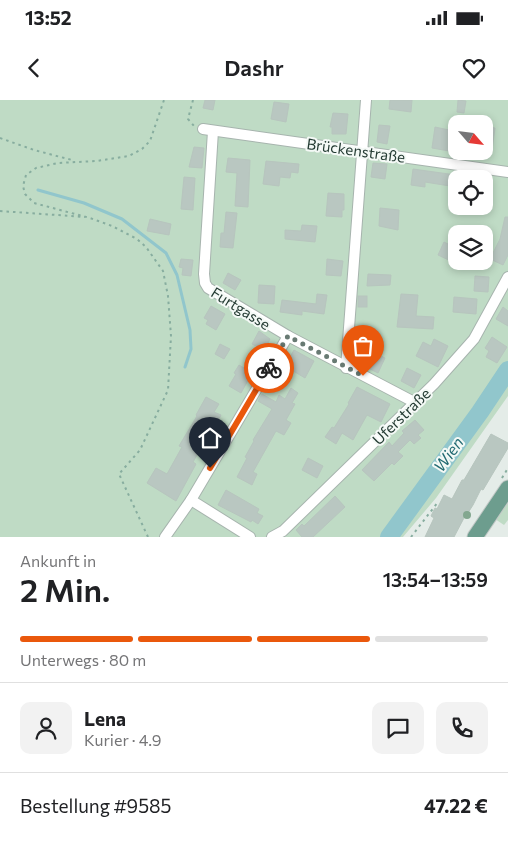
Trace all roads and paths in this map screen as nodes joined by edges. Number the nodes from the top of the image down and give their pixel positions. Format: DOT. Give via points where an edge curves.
graph roads {
  1 [pos="164,100"];
  2 [pos="193,100"];
  3 [pos="366,100"];
  4 [pos="208,130"];
  5 [pos="0,138"];
  6 [pos="362,150"];
  7 [pos="75,161"];
  8 [pos="508,172"];
  9 [pos="1,211"];
  10 [pos="90,218"];
  11 [pos="508,277"];
  12 [pos="288,336"];
  13 [pos="346,368"];
  14 [pos="414,402"];
  15 [pos="508,488"];
  16 [pos="191,500"];
  17 [pos="438,502"];
  18 [pos="148,537"];
  19 [pos="165,537"];
  20 [pos="250,537"];
  21 [pos="272,537"];
  22 [pos="411,537"];
  23 [pos="475,537"];
  1 -- 7 [label="path" via="150,141 142,149 129,156"];
  2 -- 4 [label="path" via="188,120 195,128"];
  3 -- 6 [label="street"];
  4 -- 6 [label="street, Brückenstraße"];
  4 -- 12 [label="street, Furtgasse" via="205,283 211,291"];
  5 -- 7 [label="path"];
  6 -- 8 [label="street, Brückenstraße"];
  6 -- 13 [label="street"];
  7 -- 10 [label="path" via="36,168 26,175 22,186 34,203"];
  9 -- 10 [label="path"];
  10 -- 18 [label="path" via="112,226 146,247 163,271 168,296 171,336 168,390 140,450 119,474"];
  11 -- 14 [label="street, Uferstraße" via="474,338"];
  12 -- 13 [label="street, Furtgasse"];
  12 -- 16 [label="street"];
  13 -- 14 [label="street, Furtgasse"];
  14 -- 21 [label="street, Uferstraße" via="283,531"];
  15 -- 23 [label="main road"];
  16 -- 19 [label="street"];
  16 -- 20 [label="street"];
  17 -- 22 [label="path"];
}
